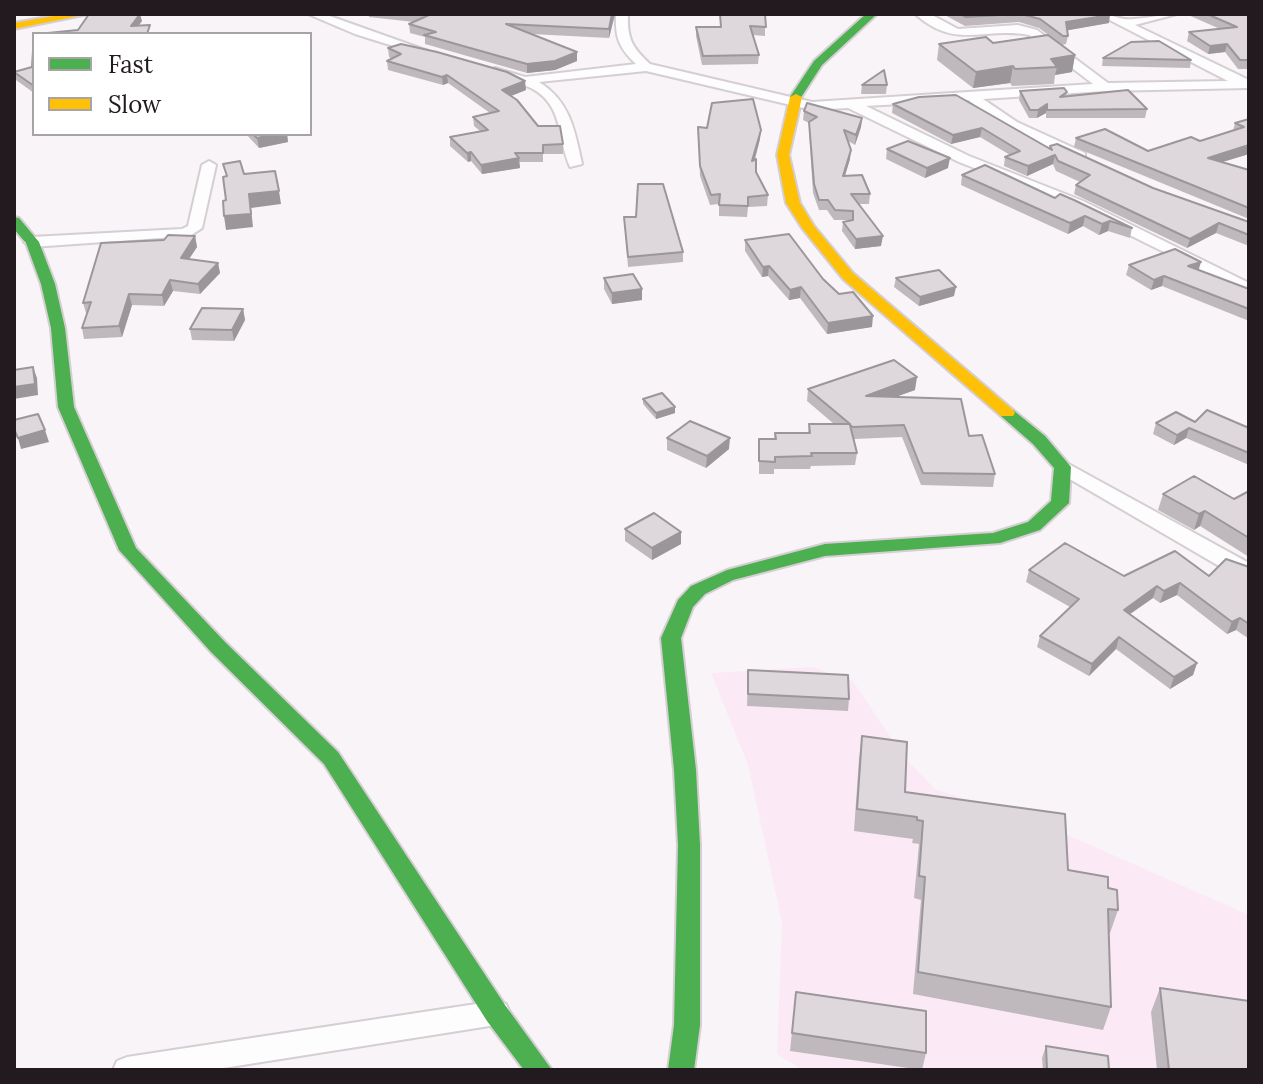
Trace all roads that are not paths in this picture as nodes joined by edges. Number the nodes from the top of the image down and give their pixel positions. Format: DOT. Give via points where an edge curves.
graph roads {
  1 [pos="83,14"];
  2 [pos="314,14"];
  3 [pos="622,14"];
  4 [pos="872,14"];
  5 [pos="921,14"];
  6 [pos="1104,14"];
  7 [pos="1171,14"];
  8 [pos="1125,24"];
  9 [pos="14,26"];
  10 [pos="429,54"];
  11 [pos="646,67"];
  12 [pos="478,68"];
  13 [pos="527,80"];
  14 [pos="1247,85"];
  15 [pos="1105,87"];
  16 [pos="971,96"];
  17 [pos="792,102"];
  18 [pos="853,105"];
  19 [pos="575,164"];
  20 [pos="209,165"];
  21 [pos="1100,165"];
  22 [pos="14,221"];
  23 [pos="32,242"];
  24 [pos="1249,289"];
  25 [pos="1063,467"];
  26 [pos="1249,570"];
  27 [pos="496,1013"];
  28 [pos="127,1070"];
  29 [pos="539,1070"];
  30 [pos="681,1070"];
  1 -- 9 [label="main road"];
  2 -- 10 [label="street"];
  3 -- 11 [label="street" via="625,47"];
  4 -- 17 [label="main road" via="818,63"];
  5 -- 15 [label="street" via="956,33 1033,32"];
  6 -- 8 [label="street"];
  7 -- 8 [label="street"];
  8 -- 14 [label="street"];
  11 -- 13 [label="street"];
  11 -- 17 [label="street"];
  12 -- 13 [label="street"];
  13 -- 19 [label="street" via="562,106"];
  14 -- 15 [label="street"];
  15 -- 16 [label="street"];
  16 -- 18 [label="street"];
  16 -- 21 [label="street" via="1012,125"];
  17 -- 18 [label="street"];
  17 -- 25 [label="main road" via="783,155 793,203 809,228 848,276 1039,440"];
  18 -- 24 [label="street" via="964,159 1078,204"];
  20 -- 23 [label="street" via="195,228 185,233"];
  22 -- 23 [label="main road"];
  23 -- 27 [label="main road" via="58,328 66,407 128,550 331,758"];
  25 -- 26 [label="street"];
  25 -- 30 [label="main road" via="1060,503 1034,526 994,539 825,550 727,576 698,590 685,605 671,638 689,845 687,1025"];
  27 -- 28 [label="street"];
  27 -- 29 [label="main road"];
}
